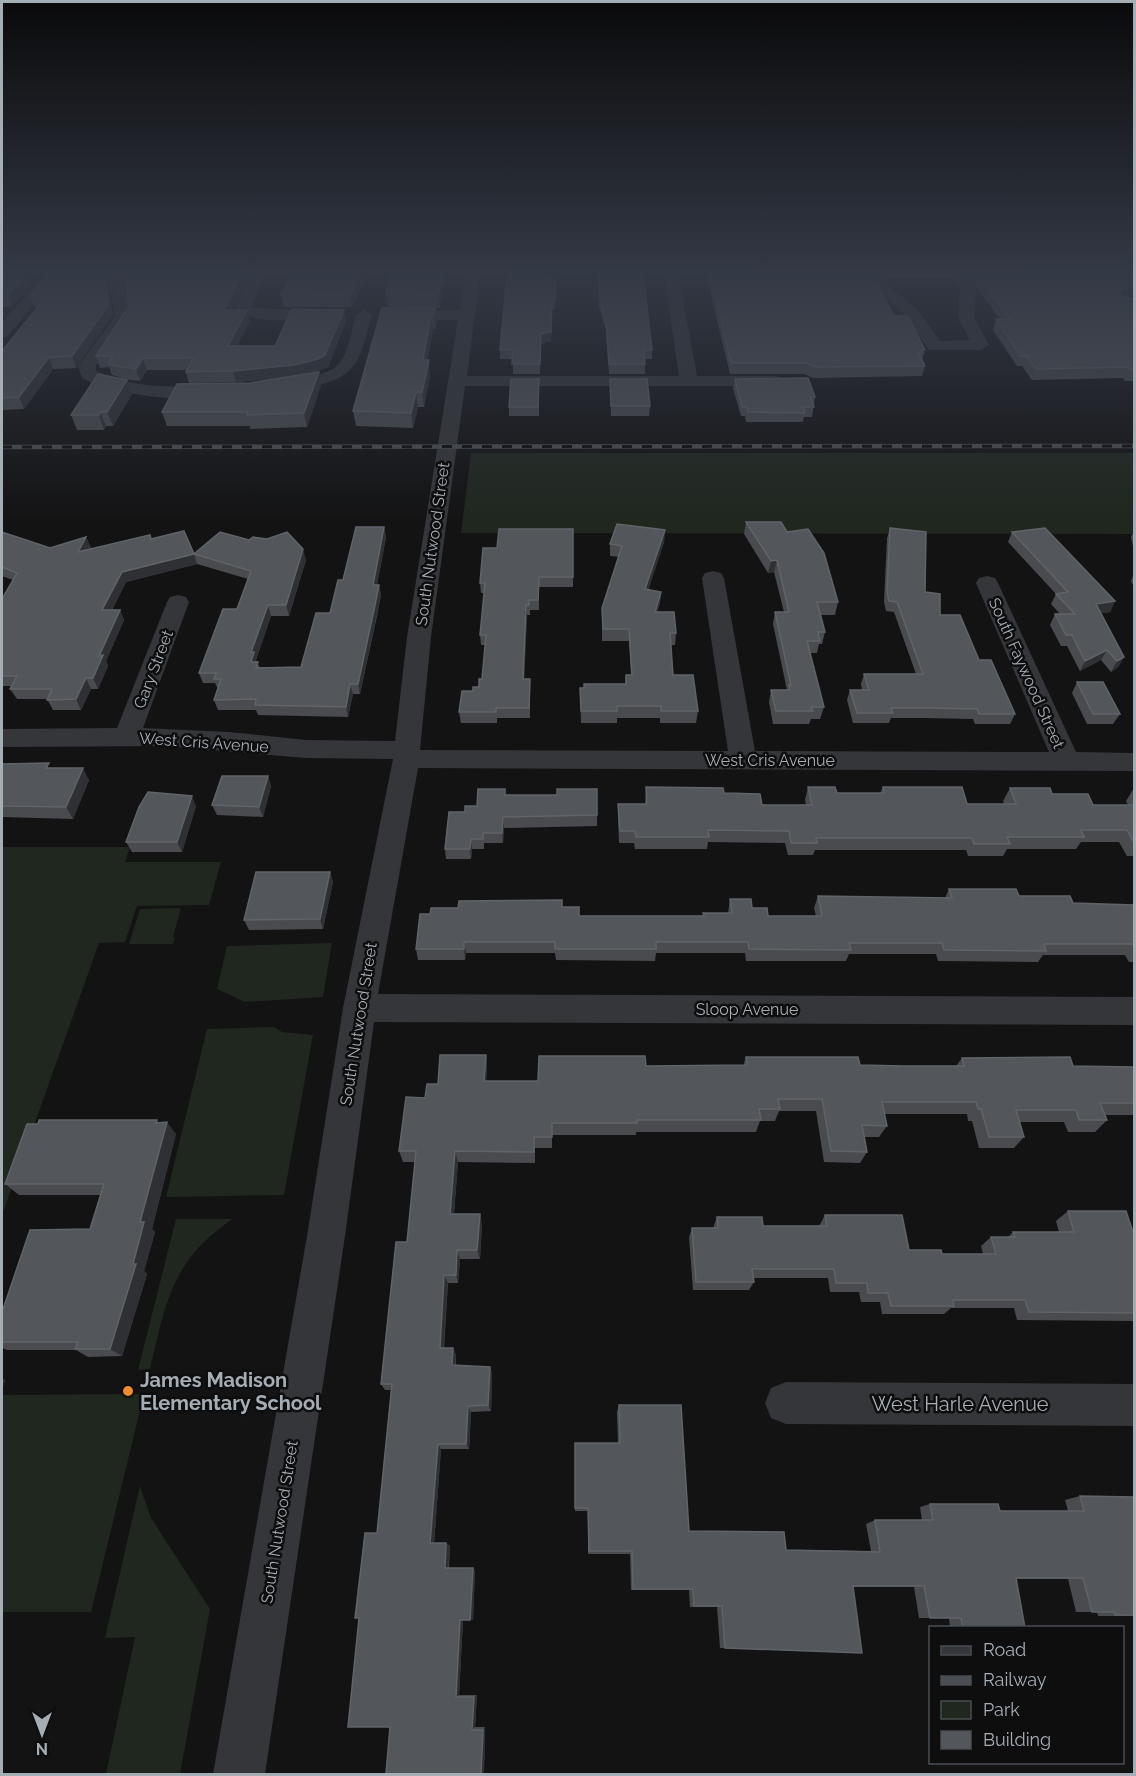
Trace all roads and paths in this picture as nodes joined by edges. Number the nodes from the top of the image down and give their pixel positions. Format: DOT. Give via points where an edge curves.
graph roads {
  1 [pos="94,357"];
  2 [pos="352,357"];
  3 [pos="460,357"];
  4 [pos="685,357"];
  5 [pos="456,381"];
  6 [pos="689,381"];
  7 [pos="792,381"];
  8 [pos="264,387"];
  9 [pos="237,390"];
  10 [pos="713,578"];
  11 [pos="987,584"];
  12 [pos="178,602"];
  13 [pos="128,737"];
  14 [pos="2,738"];
  15 [pos="406,755"];
  16 [pos="742,760"];
  17 [pos="1134,762"];
  18 [pos="1067,763"];
  19 [pos="359,1008"];
  20 [pos="1134,1011"];
  21 [pos="786,1403"];
  22 [pos="1134,1404"];
  23 [pos="239,1774"];
  1 -- 9 [label="street" via="87,366 88,374 120,385 190,392"];
  2 -- 8 [label="street" via="344,368 327,377"];
  3 -- 5 [label="street, South Nutwood Street"];
  4 -- 6 [label="street"];
  5 -- 6 [label="street"];
  5 -- 15 [label="street, South Nutwood Street"];
  6 -- 7 [label="street"];
  10 -- 16 [label="street"];
  11 -- 18 [label="street, South Faywood Street"];
  12 -- 13 [label="street, Gary Street"];
  13 -- 14 [label="street, West Cris Avenue"];
  13 -- 15 [label="street, West Cris Avenue" via="197,738"];
  15 -- 16 [label="street, West Cris Avenue"];
  15 -- 19 [label="street, South Nutwood Street"];
  16 -- 18 [label="street, West Cris Avenue"];
  17 -- 18 [label="street, West Cris Avenue"];
  19 -- 20 [label="street, Sloop Avenue"];
  19 -- 23 [label="street, South Nutwood Street"];
  21 -- 22 [label="street, West Harle Avenue"];
}
